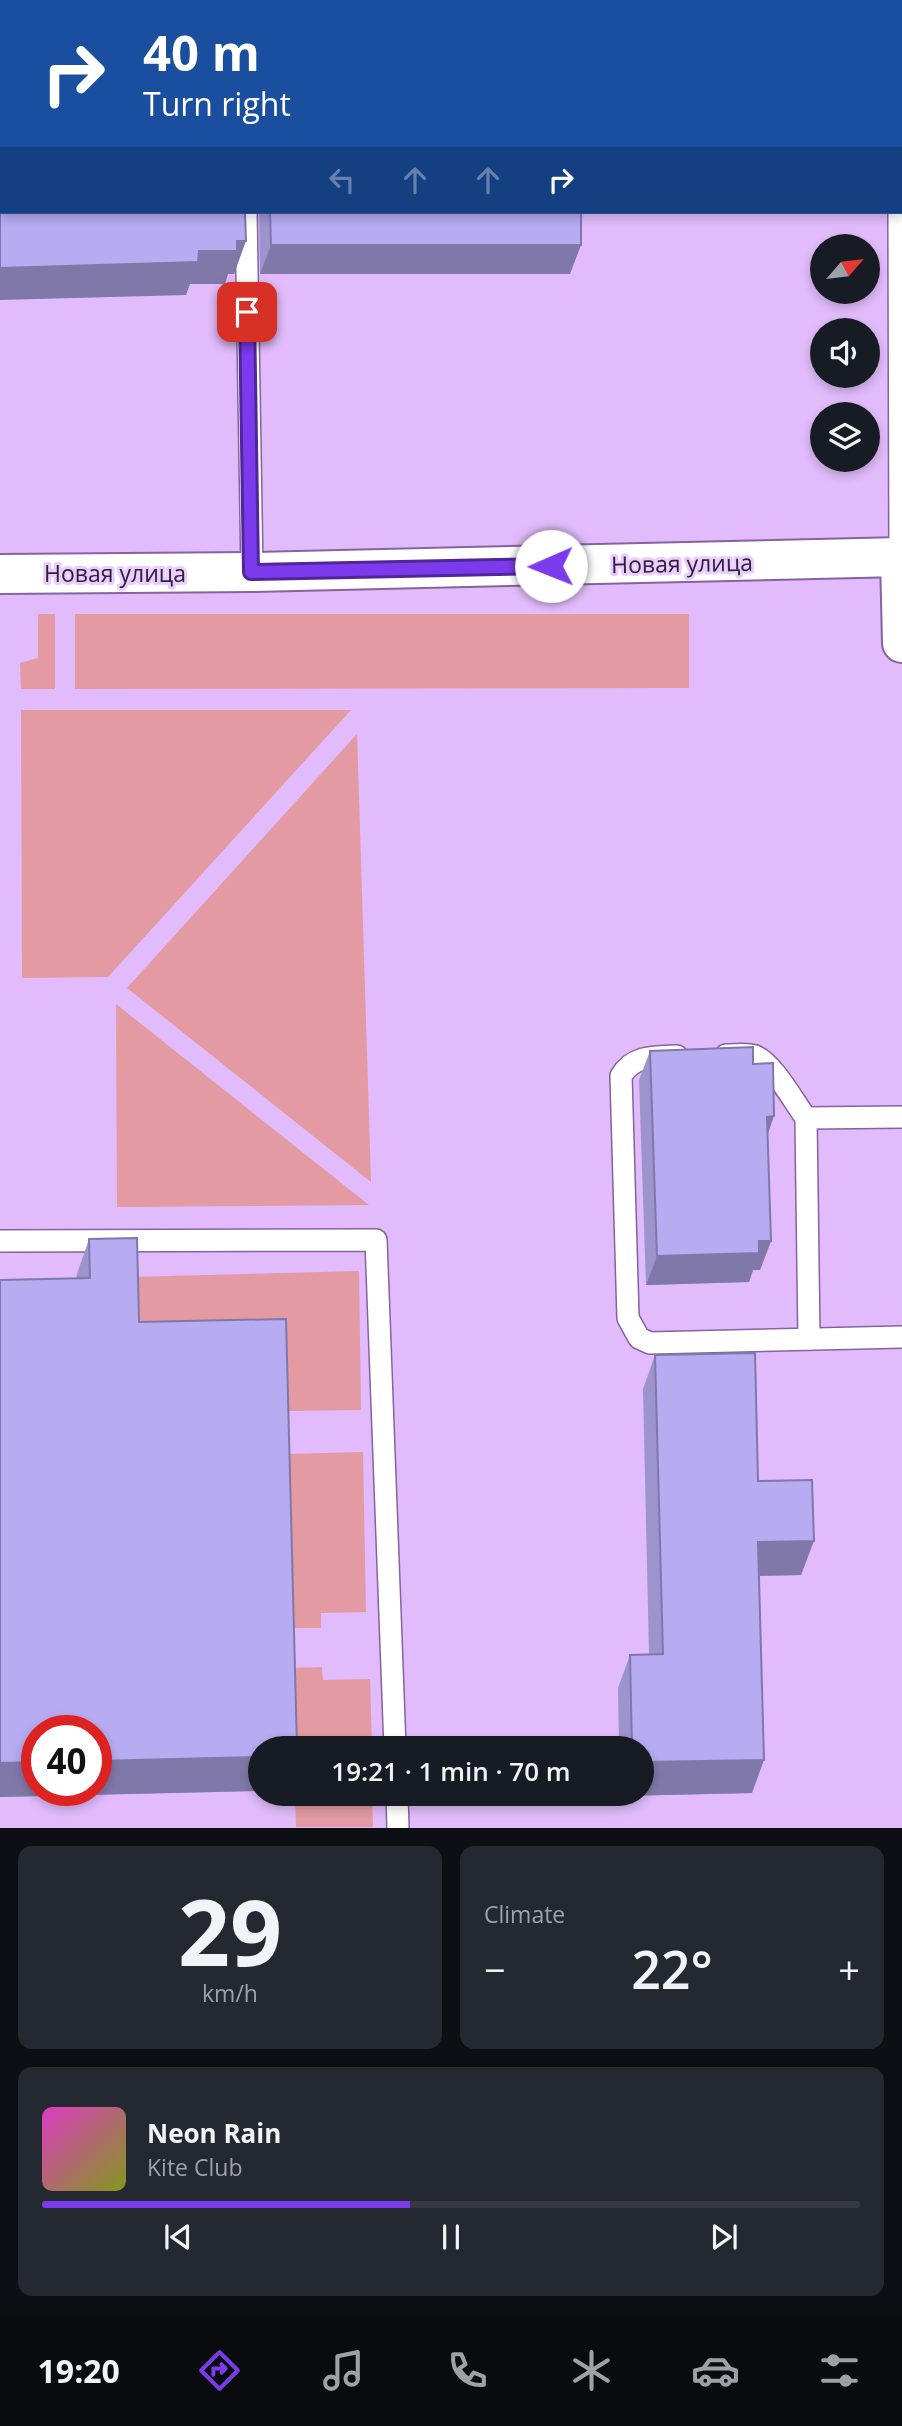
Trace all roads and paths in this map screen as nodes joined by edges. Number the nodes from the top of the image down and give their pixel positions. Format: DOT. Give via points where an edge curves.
graph roads {
  1 [pos="246,214"];
  2 [pos="899,214"];
  3 [pos="901,557"];
  4 [pos="251,572"];
  5 [pos="0,574"];
  6 [pos="902,643"];
  7 [pos="902,1117"];
  8 [pos="806,1118"];
  9 [pos="0,1241"];
  10 [pos="902,1337"];
  11 [pos="809,1339"];
  12 [pos="395,1736"];
  13 [pos="397,1806"];
  14 [pos="398,1828"];
  1 -- 4 [label="lane"];
  2 -- 3 [label="lane"];
  3 -- 4 [label="street, Новая улица"];
  3 -- 6 [label="street"];
  4 -- 5 [label="street, Новая улица"];
  7 -- 8 [label="lane"];
  8 -- 11 [label="lane"];
  8 -- 11 [label="lane" via="768,1066 746,1054 648,1057 626,1067 621,1076 631,1328 650,1343"];
  9 -- 12 [label="lane" via="376,1240"];
  10 -- 11 [label="lane"];
  13 -- 14 [label="lane"];
}
